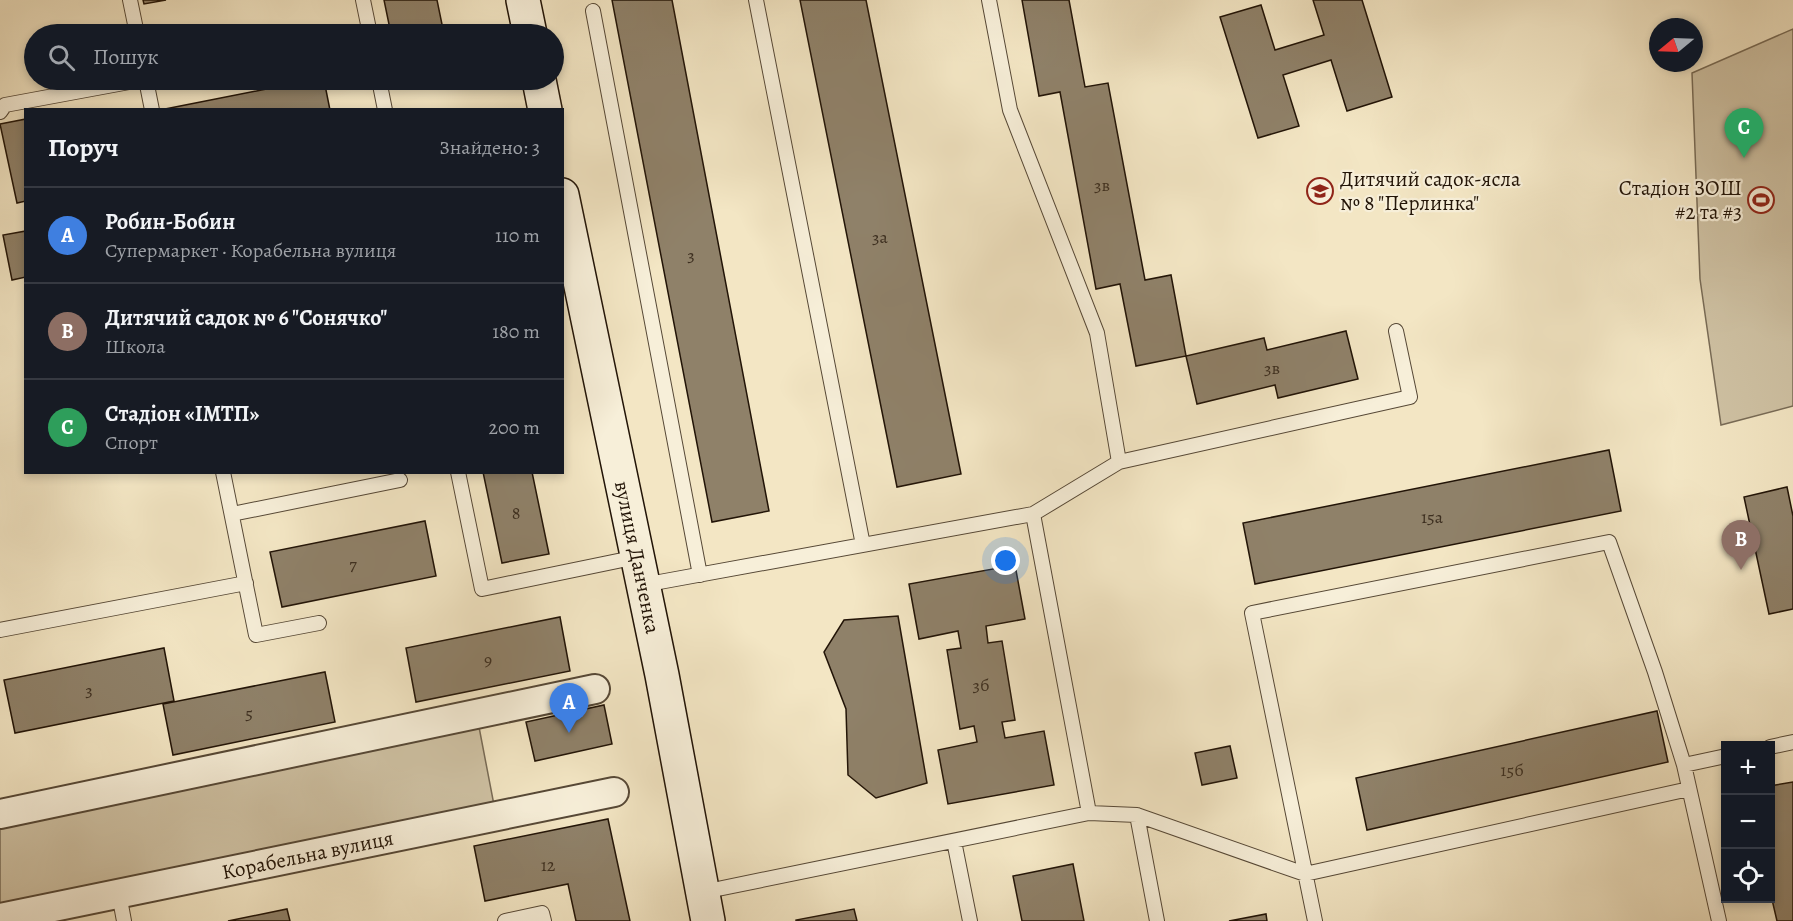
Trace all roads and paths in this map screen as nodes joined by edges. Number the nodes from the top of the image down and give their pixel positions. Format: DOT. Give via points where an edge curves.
graph roads {
  1 [pos="130,0"];
  2 [pos="363,0"];
  3 [pos="523,0"];
  4 [pos="756,0"];
  5 [pos="989,0"];
  6 [pos="593,11"];
  7 [pos="135,24"];
  8 [pos="367,24"];
  9 [pos="528,24"];
  10 [pos="86,90"];
  11 [pos="148,90"];
  12 [pos="381,90"];
  13 [pos="541,90"];
  14 [pos="152,108"];
  15 [pos="385,108"];
  16 [pos="545,108"];
  17 [pos="0,112"];
  18 [pos="564,205"];
  19 [pos="1396,332"];
  20 [pos="1119,462"];
  21 [pos="224,474"];
  22 [pos="458,474"];
  23 [pos="400,480"];
  24 [pos="232,514"];
  25 [pos="1033,514"];
  26 [pos="863,545"];
  27 [pos="640,571"];
  28 [pos="700,575"];
  29 [pos="246,583"];
  30 [pos="319,623"];
  31 [pos="0,630"];
  32 [pos="595,689"];
  33 [pos="1793,742"];
  34 [pos="1775,746"];
  35 [pos="1721,757"];
  36 [pos="1684,765"];
  37 [pos="1689,789"];
  38 [pos="614,792"];
  39 [pos="1089,813"];
  40 [pos="0,814"];
  41 [pos="1137,815"];
  42 [pos="954,841"];
  43 [pos="1305,874"];
  44 [pos="121,907"];
  45 [pos="705,907"];
  46 [pos="0,918"];
  47 [pos="505,921"];
  48 [pos="544,921"];
  49 [pos="970,921"];
  50 [pos="1157,921"];
  51 [pos="1315,921"];
  52 [pos="1719,921"];
  1 -- 7 [label="lane"];
  2 -- 8 [label="lane"];
  3 -- 9 [label="street"];
  4 -- 26 [label="lane"];
  5 -- 20 [label="lane" via="1010,110 1097,333"];
  6 -- 28 [label="lane"];
  10 -- 17 [label="lane" via="5,105"];
  11 -- 14 [label="lane"];
  12 -- 15 [label="lane"];
  13 -- 16 [label="street"];
  18 -- 27 [label="street, вулиця Данченка"];
  19 -- 20 [label="lane" via="1410,397"];
  20 -- 25 [label="lane"];
  21 -- 24 [label="lane"];
  22 -- 27 [label="lane" via="482,589"];
  23 -- 24 [label="lane"];
  24 -- 29 [label="lane"];
  25 -- 26 [label="lane"];
  25 -- 39 [label="lane"];
  26 -- 28 [label="lane"];
  27 -- 28 [label="lane"];
  27 -- 45 [label="street, вулиця Данченка"];
  29 -- 30 [label="lane" via="256,635"];
  29 -- 31 [label="lane"];
  32 -- 40 [label="street"];
  33 -- 34 [label="lane"];
  35 -- 36 [label="lane"];
  36 -- 37 [label="lane"];
  36 -- 43 [label="lane" via="1609,542 1252,613"];
  37 -- 43 [label="lane"];
  37 -- 52 [label="lane"];
  38 -- 44 [label="street, Корабельна вулиця"];
  39 -- 41 [label="lane"];
  39 -- 42 [label="lane"];
  41 -- 43 [label="lane"];
  41 -- 50 [label="lane"];
  42 -- 45 [label="lane"];
  42 -- 49 [label="lane"];
  43 -- 51 [label="lane"];
  44 -- 46 [label="street, Корабельна вулиця"];
  47 -- 48 [label="lane" via="542,913"];
}
